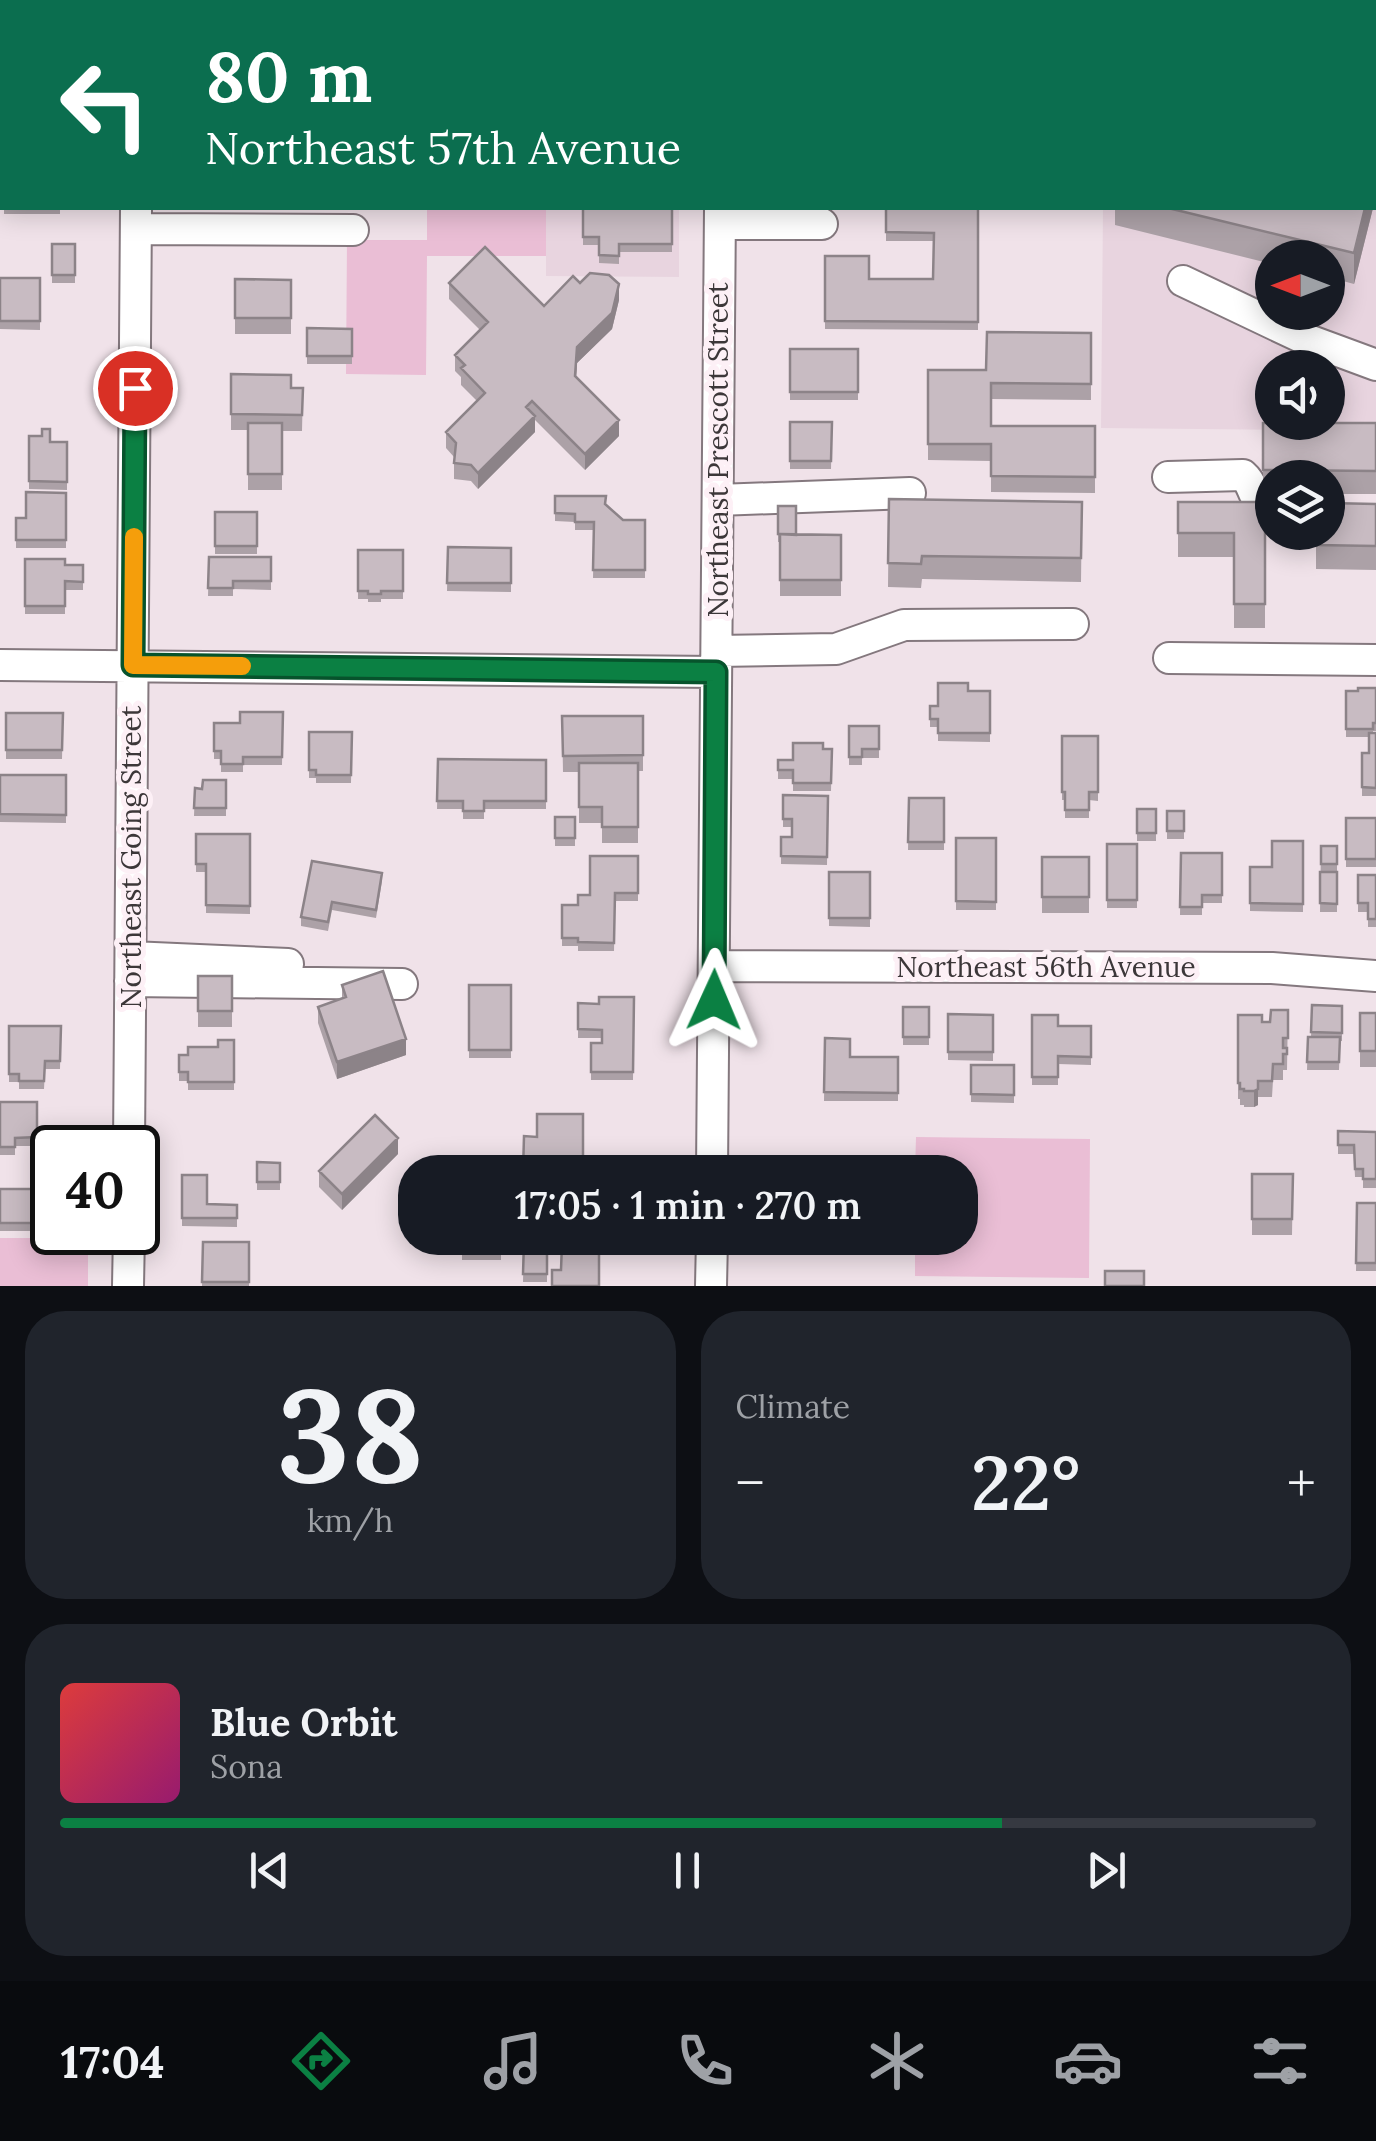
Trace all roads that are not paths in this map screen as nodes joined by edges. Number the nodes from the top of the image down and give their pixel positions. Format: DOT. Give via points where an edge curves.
graph roads {
  1 [pos="720,216"];
  2 [pos="136,218"];
  3 [pos="822,224"];
  4 [pos="353,230"];
  5 [pos="1183,281"];
  6 [pos="1376,364"];
  7 [pos="1168,477"];
  8 [pos="1255,492"];
  9 [pos="910,493"];
  10 [pos="718,500"];
  11 [pos="1073,624"];
  12 [pos="1169,658"];
  13 [pos="1376,660"];
  14 [pos="717,661"];
  15 [pos="0,665"];
  16 [pos="133,665"];
  17 [pos="715,966"];
  18 [pos="357,968"];
  19 [pos="131,969"];
  20 [pos="1376,976"];
  21 [pos="402,984"];
  22 [pos="129,1125"];
  23 [pos="712,1155"];
  24 [pos="129,1255"];
  25 [pos="712,1255"];
  26 [pos="128,1286"];
  27 [pos="711,1286"];
  1 -- 3 [label="street"];
  1 -- 10 [label="street, Northeast Prescott Street"];
  2 -- 4 [label="street"];
  2 -- 16 [label="street, Northeast Going Street"];
  5 -- 6 [label="street"];
  7 -- 8 [label="street" via="1242,476"];
  9 -- 10 [label="street"];
  10 -- 14 [label="street, Northeast Prescott Street"];
  11 -- 14 [label="street" via="904,625 836,649"];
  12 -- 13 [label="street"];
  14 -- 16 [label="street"];
  14 -- 17 [label="street, Northeast Prescott Street"];
  15 -- 16 [label="street"];
  16 -- 19 [label="street, Northeast Going Street"];
  17 -- 20 [label="street, Northeast 56th Avenue" via="1272,968"];
  17 -- 23 [label="street, Northeast Prescott Street"];
  18 -- 19 [label="street"];
  19 -- 21 [label="street"];
  19 -- 22 [label="street, Northeast Going Street"];
  24 -- 26 [label="street"];
  25 -- 27 [label="street"];
}
